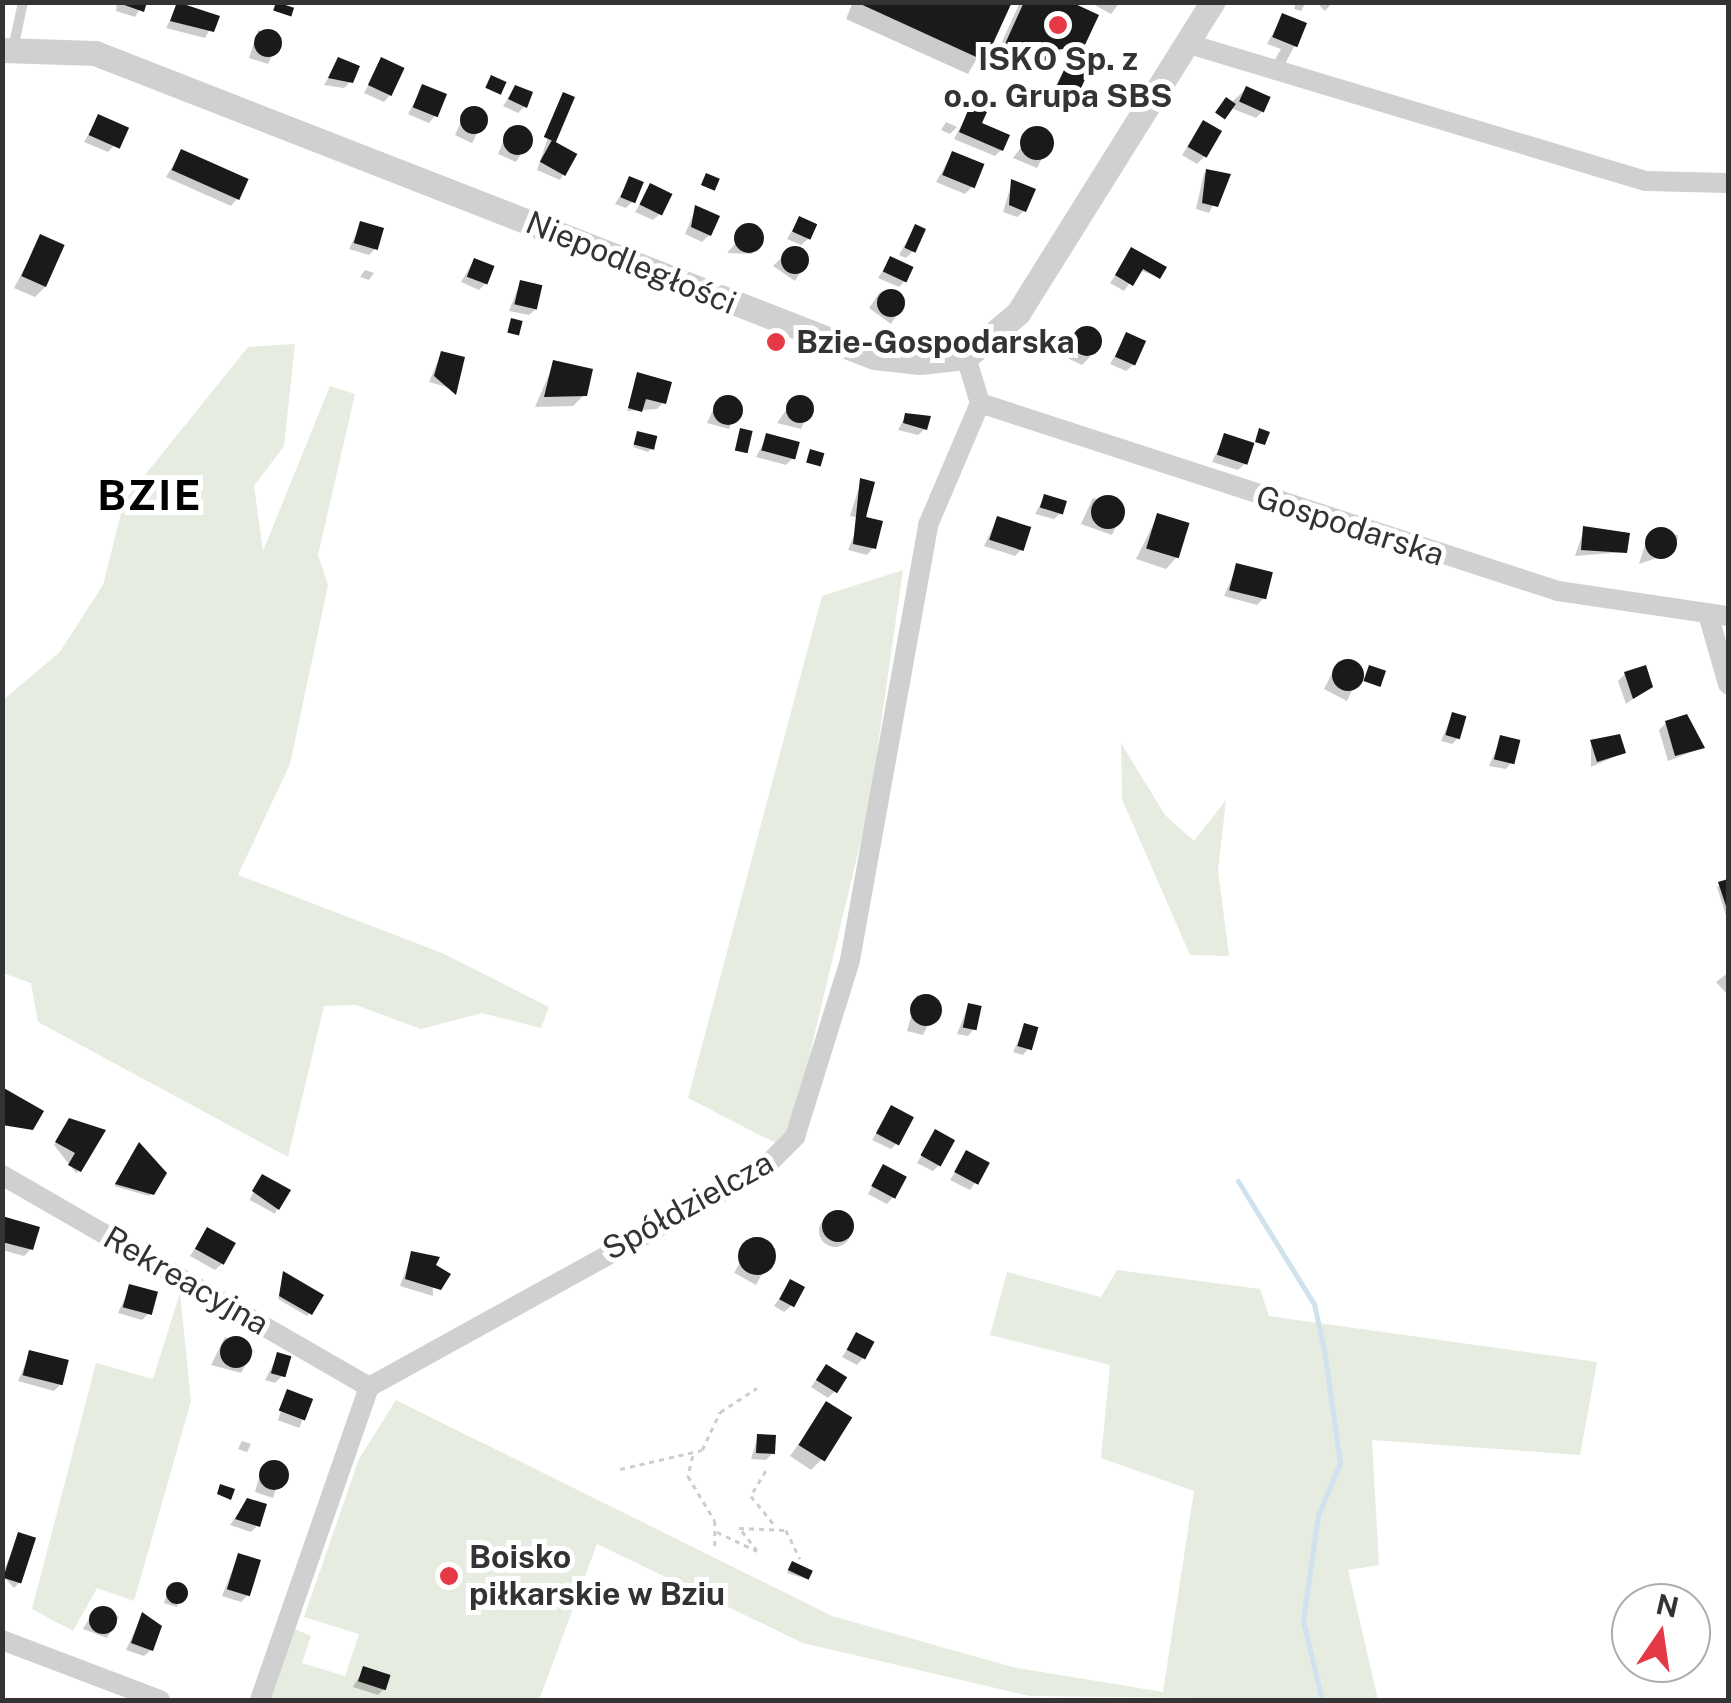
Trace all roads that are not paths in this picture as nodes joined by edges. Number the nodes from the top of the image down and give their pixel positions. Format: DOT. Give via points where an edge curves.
graph roads {
  1 [pos="23,2"];
  2 [pos="1212,2"];
  3 [pos="1189,44"];
  4 [pos="8,49"];
  5 [pos="1728,183"];
  6 [pos="966,357"];
  7 [pos="980,403"];
  8 [pos="1718,615"];
  9 [pos="1728,684"];
  10 [pos="2,1174"];
  11 [pos="369,1388"];
  12 [pos="2,1640"];
  13 [pos="160,1700"];
  14 [pos="260,1700"];
  1 -- 4 [label="lane"];
  2 -- 3 [label="street"];
  3 -- 5 [label="street" via="1629,176"];
  3 -- 6 [label="street" via="1039,286 999,336"];
  4 -- 6 [label="street, Niepodległości" via="95,54 150,73 874,357"];
  6 -- 7 [label="street"];
  7 -- 8 [label="street, Gospodarska" via="1558,591"];
  7 -- 11 [label="street, Spółdzielcza" via="928,524 850,960 796,1137 762,1170 414,1354"];
  8 -- 9 [label="street"];
  10 -- 11 [label="street, Rekreacyjna"];
  11 -- 14 [label="street"];
  12 -- 13 [label="street"];
}
